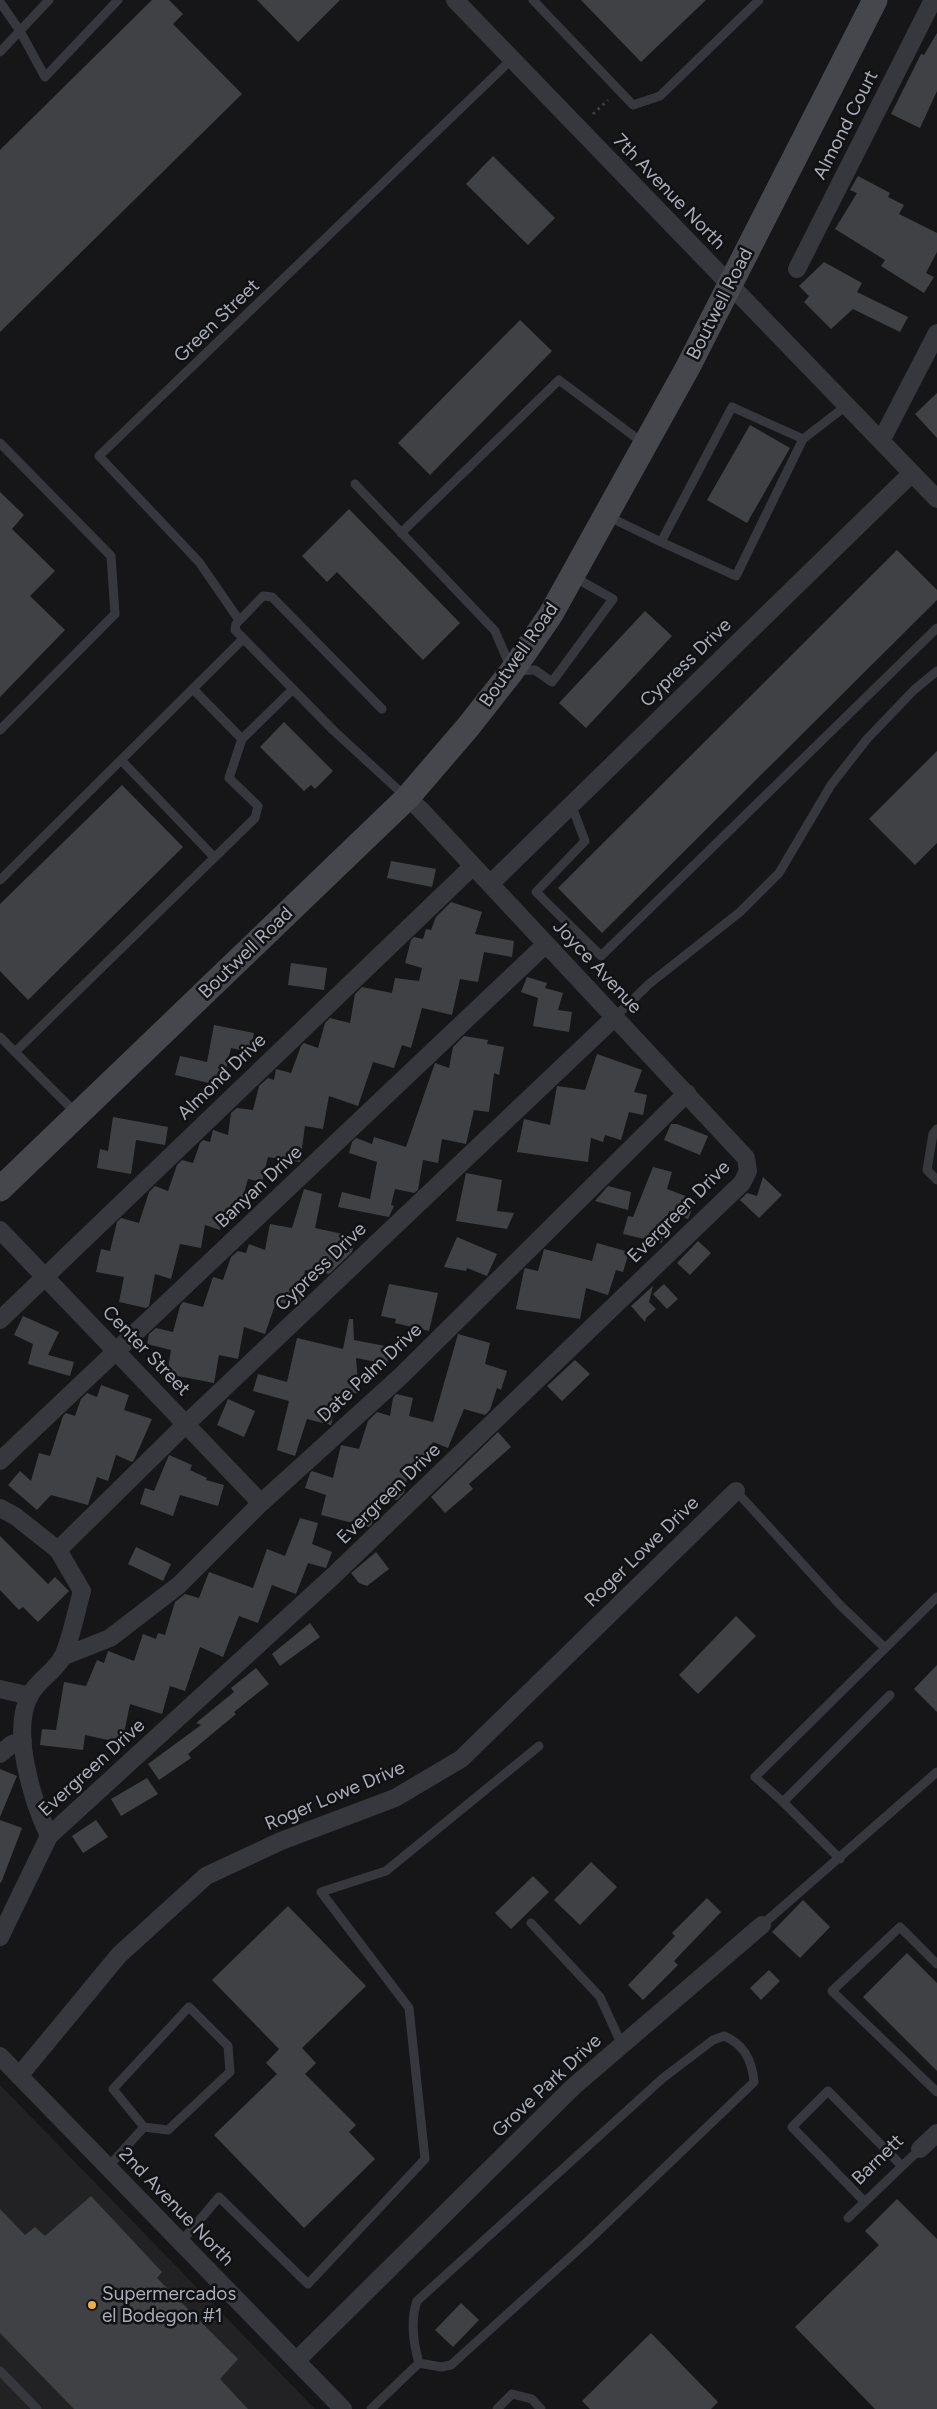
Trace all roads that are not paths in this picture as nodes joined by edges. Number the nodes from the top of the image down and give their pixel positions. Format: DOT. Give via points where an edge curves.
graph roads {
  1 [pos="49,0"];
  2 [pos="118,0"];
  3 [pos="455,0"];
  4 [pos="533,0"];
  5 [pos="759,0"];
  6 [pos="875,0"];
  7 [pos="933,0"];
  8 [pos="0,2"];
  9 [pos="20,30"];
  10 [pos="0,52"];
  11 [pos="512,59"];
  12 [pos="797,269"];
  13 [pos="729,286"];
  14 [pos="937,333"];
  15 [pos="846,406"];
  16 [pos="803,439"];
  17 [pos="881,441"];
  18 [pos="0,443"];
  19 [pos="645,444"];
  20 [pos="912,473"];
  21 [pos="355,484"];
  22 [pos="937,499"];
  23 [pos="605,516"];
  24 [pos="401,533"];
  25 [pos="661,542"];
  26 [pos="572,576"];
  27 [pos="239,620"];
  28 [pos="937,628"];
  29 [pos="244,639"];
  30 [pos="512,671"];
  31 [pos="937,672"];
  32 [pos="193,689"];
  33 [pos="293,689"];
  34 [pos="382,710"];
  35 [pos="0,730"];
  36 [pos="242,739"];
  37 [pos="121,760"];
  38 [pos="407,798"];
  39 [pos="571,804"];
  40 [pos="214,857"];
  41 [pos="473,866"];
  42 [pos="0,880"];
  43 [pos="490,884"];
  44 [pos="546,944"];
  45 [pos="615,1017"];
  46 [pos="0,1037"];
  47 [pos="15,1052"];
  48 [pos="686,1093"];
  49 [pos="77,1115"];
  50 [pos="937,1129"];
  51 [pos="748,1171"];
  52 [pos="937,1180"];
  53 [pos="0,1189"];
  54 [pos="0,1230"];
  55 [pos="45,1276"];
  56 [pos="0,1320"];
  57 [pos="116,1351"];
  58 [pos="186,1424"];
  59 [pos="0,1461"];
  60 [pos="736,1491"];
  61 [pos="261,1503"];
  62 [pos="0,1508"];
  63 [pos="58,1550"];
  64 [pos="937,1597"];
  65 [pos="885,1648"];
  66 [pos="62,1657"];
  67 [pos="0,1690"];
  68 [pos="890,1695"];
  69 [pos="30,1696"];
  70 [pos="23,1741"];
  71 [pos="539,1746"];
  72 [pos="0,1754"];
  73 [pos="937,1772"];
  74 [pos="783,1802"];
  75 [pos="48,1836"];
  76 [pos="840,1859"];
  77 [pos="531,1923"];
  78 [pos="762,1925"];
  79 [pos="0,1936"];
  80 [pos="937,1964"];
  81 [pos="622,2045"];
  82 [pos="0,2056"];
  83 [pos="20,2076"];
  84 [pos="937,2092"];
  85 [pos="144,2127"];
  86 [pos="937,2133"];
  87 [pos="920,2148"];
  88 [pos="902,2166"];
  89 [pos="108,2167"];
  90 [pos="865,2202"];
  91 [pos="848,2218"];
  92 [pos="180,2242"];
  93 [pos="297,2360"];
  94 [pos="419,2363"];
  95 [pos="0,2371"];
  96 [pos="37,2409"];
  97 [pos="343,2409"];
  98 [pos="371,2409"];
  99 [pos="497,2409"];
  100 [pos="541,2409"];
  1 -- 9 [label="lane"];
  2 -- 9 [label="lane" via="44,77"];
  3 -- 11 [label="street, 7th Avenue North"];
  4 -- 5 [label="lane" via="633,105 660,96"];
  6 -- 13 [label="street, Boutwell Road"];
  7 -- 12 [label="street, Almond Court"];
  8 -- 9 [label="lane"];
  9 -- 10 [label="lane"];
  11 -- 13 [label="street, 7th Avenue North"];
  11 -- 27 [label="lane, Green Street" via="99,456 199,562"];
  13 -- 15 [label="street, 7th Avenue North"];
  13 -- 19 [label="street, Boutwell Road"];
  14 -- 17 [label="street"];
  15 -- 16 [label="lane"];
  15 -- 17 [label="street, 7th Avenue North"];
  16 -- 25 [label="lane" via="732,407"];
  16 -- 25 [label="lane" via="736,576"];
  17 -- 20 [label="street, 7th Avenue North"];
  18 -- 35 [label="lane" via="111,556 115,614"];
  19 -- 23 [label="street, Boutwell Road"];
  19 -- 24 [label="lane" via="559,380"];
  20 -- 22 [label="street, 7th Avenue North"];
  20 -- 39 [label="street, Cypress Drive"];
  21 -- 24 [label="lane"];
  23 -- 25 [label="lane"];
  23 -- 26 [label="street, Boutwell Road"];
  24 -- 30 [label="lane" via="495,631"];
  26 -- 30 [label="street, Boutwell Road" via="551,614"];
  26 -- 30 [label="lane" via="613,599 552,682 535,670"];
  27 -- 29 [label="lane" via="236,630"];
  27 -- 34 [label="lane" via="263,596 272,597"];
  28 -- 39 [label="lane" via="601,956 536,892 585,841"];
  29 -- 32 [label="lane"];
  29 -- 33 [label="lane"];
  30 -- 38 [label="street, Boutwell Road"];
  31 -- 45 [label="lane" via="914,690 867,739 837,777 779,874 740,912 649,984"];
  32 -- 36 [label="lane"];
  32 -- 37 [label="lane"];
  33 -- 36 [label="lane"];
  33 -- 38 [label="lane"];
  36 -- 40 [label="lane" via="229,778 258,806 255,818"];
  37 -- 40 [label="lane"];
  37 -- 42 [label="lane"];
  38 -- 41 [label="street, Joyce Avenue"];
  38 -- 49 [label="street, Boutwell Road"];
  39 -- 43 [label="street, Cypress Drive"];
  40 -- 47 [label="lane"];
  41 -- 43 [label="street, Joyce Avenue"];
  41 -- 55 [label="street, Almond Drive"];
  43 -- 44 [label="street, Joyce Avenue"];
  44 -- 45 [label="street, Joyce Avenue"];
  44 -- 57 [label="street, Banyan Drive"];
  45 -- 48 [label="street, Joyce Avenue"];
  45 -- 58 [label="street, Cypress Drive"];
  46 -- 47 [label="lane"];
  47 -- 49 [label="lane"];
  48 -- 51 [label="street, Joyce Avenue" via="746,1158"];
  48 -- 61 [label="street, Date Palm Drive" via="400,1376"];
  49 -- 53 [label="street, Boutwell Road"];
  50 -- 52 [label="lane" via="933,1134 927,1170"];
  51 -- 75 [label="street, Evergreen Drive" via="742,1183 340,1570"];
  54 -- 55 [label="street, Center Street"];
  55 -- 56 [label="street, Almond Drive"];
  55 -- 57 [label="street, Center Street"];
  57 -- 58 [label="street, Center Street"];
  57 -- 59 [label="street, Banyan Drive"];
  58 -- 61 [label="street, Center Street"];
  58 -- 63 [label="street, Cypress Drive"];
  60 -- 65 [label="lane" via="840,1605"];
  60 -- 83 [label="street, Roger Lowe Drive" via="461,1759 395,1798 281,1841 206,1876 119,1955"];
  61 -- 66 [label="street, Date Palm Drive" via="179,1584 110,1638"];
  62 -- 63 [label="street"];
  63 -- 66 [label="street" via="82,1591"];
  64 -- 65 [label="lane"];
  65 -- 74 [label="lane" via="755,1777"];
  66 -- 69 [label="street"];
  67 -- 69 [label="street"];
  68 -- 74 [label="lane"];
  69 -- 70 [label="street" via="24,1716"];
  70 -- 72 [label="street" via="12,1744"];
  70 -- 75 [label="street" via="31,1791"];
  71 -- 92 [label="lane" via="386,1871 321,1892 408,2008 425,2159 308,2284 219,2197"];
  73 -- 76 [label="lane, Grove Park Drive"];
  74 -- 76 [label="lane"];
  75 -- 79 [label="street"];
  76 -- 78 [label="lane, Grove Park Drive"];
  77 -- 81 [label="lane" via="600,1996"];
  78 -- 81 [label="street, Grove Park Drive"];
  80 -- 84 [label="lane" via="900,1927 832,1991"];
  81 -- 93 [label="street, Grove Park Drive" via="573,2087"];
  82 -- 83 [label="street, 2nd Avenue North"];
  83 -- 89 [label="street, 2nd Avenue North"];
  85 -- 85 [label="lane" via="168,2130 230,2072 228,2046 188,2007 113,2089"];
  85 -- 89 [label="lane"];
  86 -- 87 [label="street, Barnett"];
  87 -- 88 [label="lane, Barnett"];
  88 -- 90 [label="lane, Barnett"];
  88 -- 90 [label="lane" via="828,2091 792,2127"];
  89 -- 92 [label="street, 2nd Avenue North"];
  90 -- 91 [label="lane, Barnett"];
  92 -- 93 [label="street, 2nd Avenue North"];
  93 -- 97 [label="street, 2nd Avenue North"];
  94 -- 94 [label="lane" via="412,2316 418,2301 663,2078 713,2040 724,2036 735,2040 753,2065 754,2082 589,2240 450,2365 441,2367"];
  94 -- 98 [label="lane"];
  95 -- 96 [label="lane"];
  99 -- 100 [label="lane" via="512,2394 532,2399"];
}
